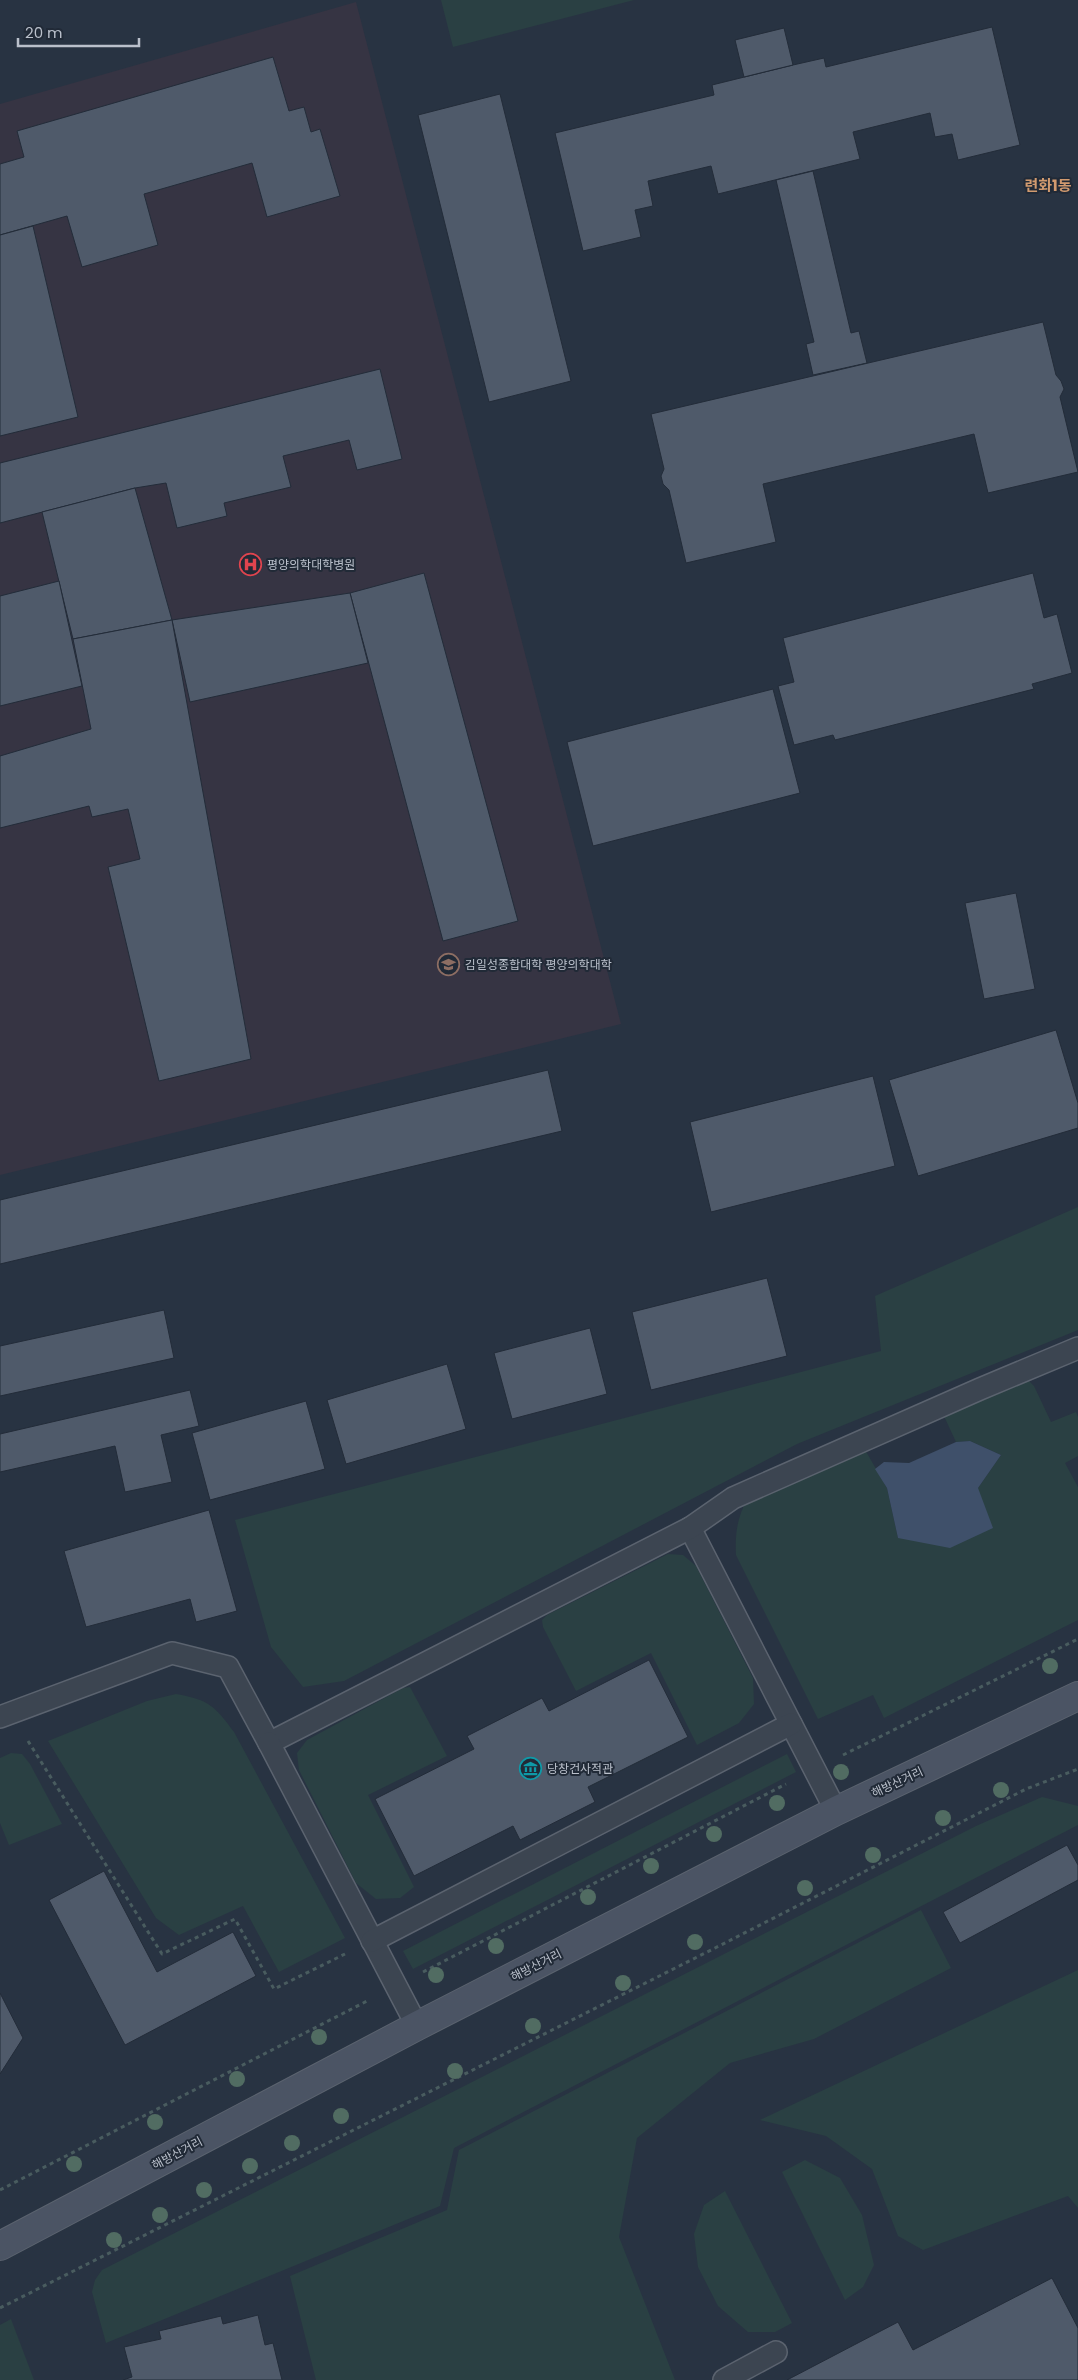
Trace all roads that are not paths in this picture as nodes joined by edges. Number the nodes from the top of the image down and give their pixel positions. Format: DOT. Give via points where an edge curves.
graph roads {
  1 [pos="1078,1348"];
  2 [pos="690,1528"];
  3 [pos="1078,1696"];
  4 [pos="5,1715"];
  5 [pos="791,1724"];
  6 [pos="269,1743"];
  7 [pos="836,1811"];
  8 [pos="372,1941"];
  9 [pos="417,2026"];
  10 [pos="0,2246"];
  11 [pos="776,2352"];
  12 [pos="724,2380"];
  1 -- 2 [label="lane" via="733,1498"];
  2 -- 5 [label="lane"];
  2 -- 6 [label="lane"];
  3 -- 7 [label="main road, 해방산거리"];
  4 -- 6 [label="lane" via="172,1652 228,1666"];
  5 -- 7 [label="lane"];
  5 -- 8 [label="lane"];
  6 -- 8 [label="lane"];
  7 -- 9 [label="main road, 해방산거리"];
  8 -- 9 [label="lane"];
  9 -- 10 [label="main road, 해방산거리"];
  11 -- 12 [label="lane"];
}
